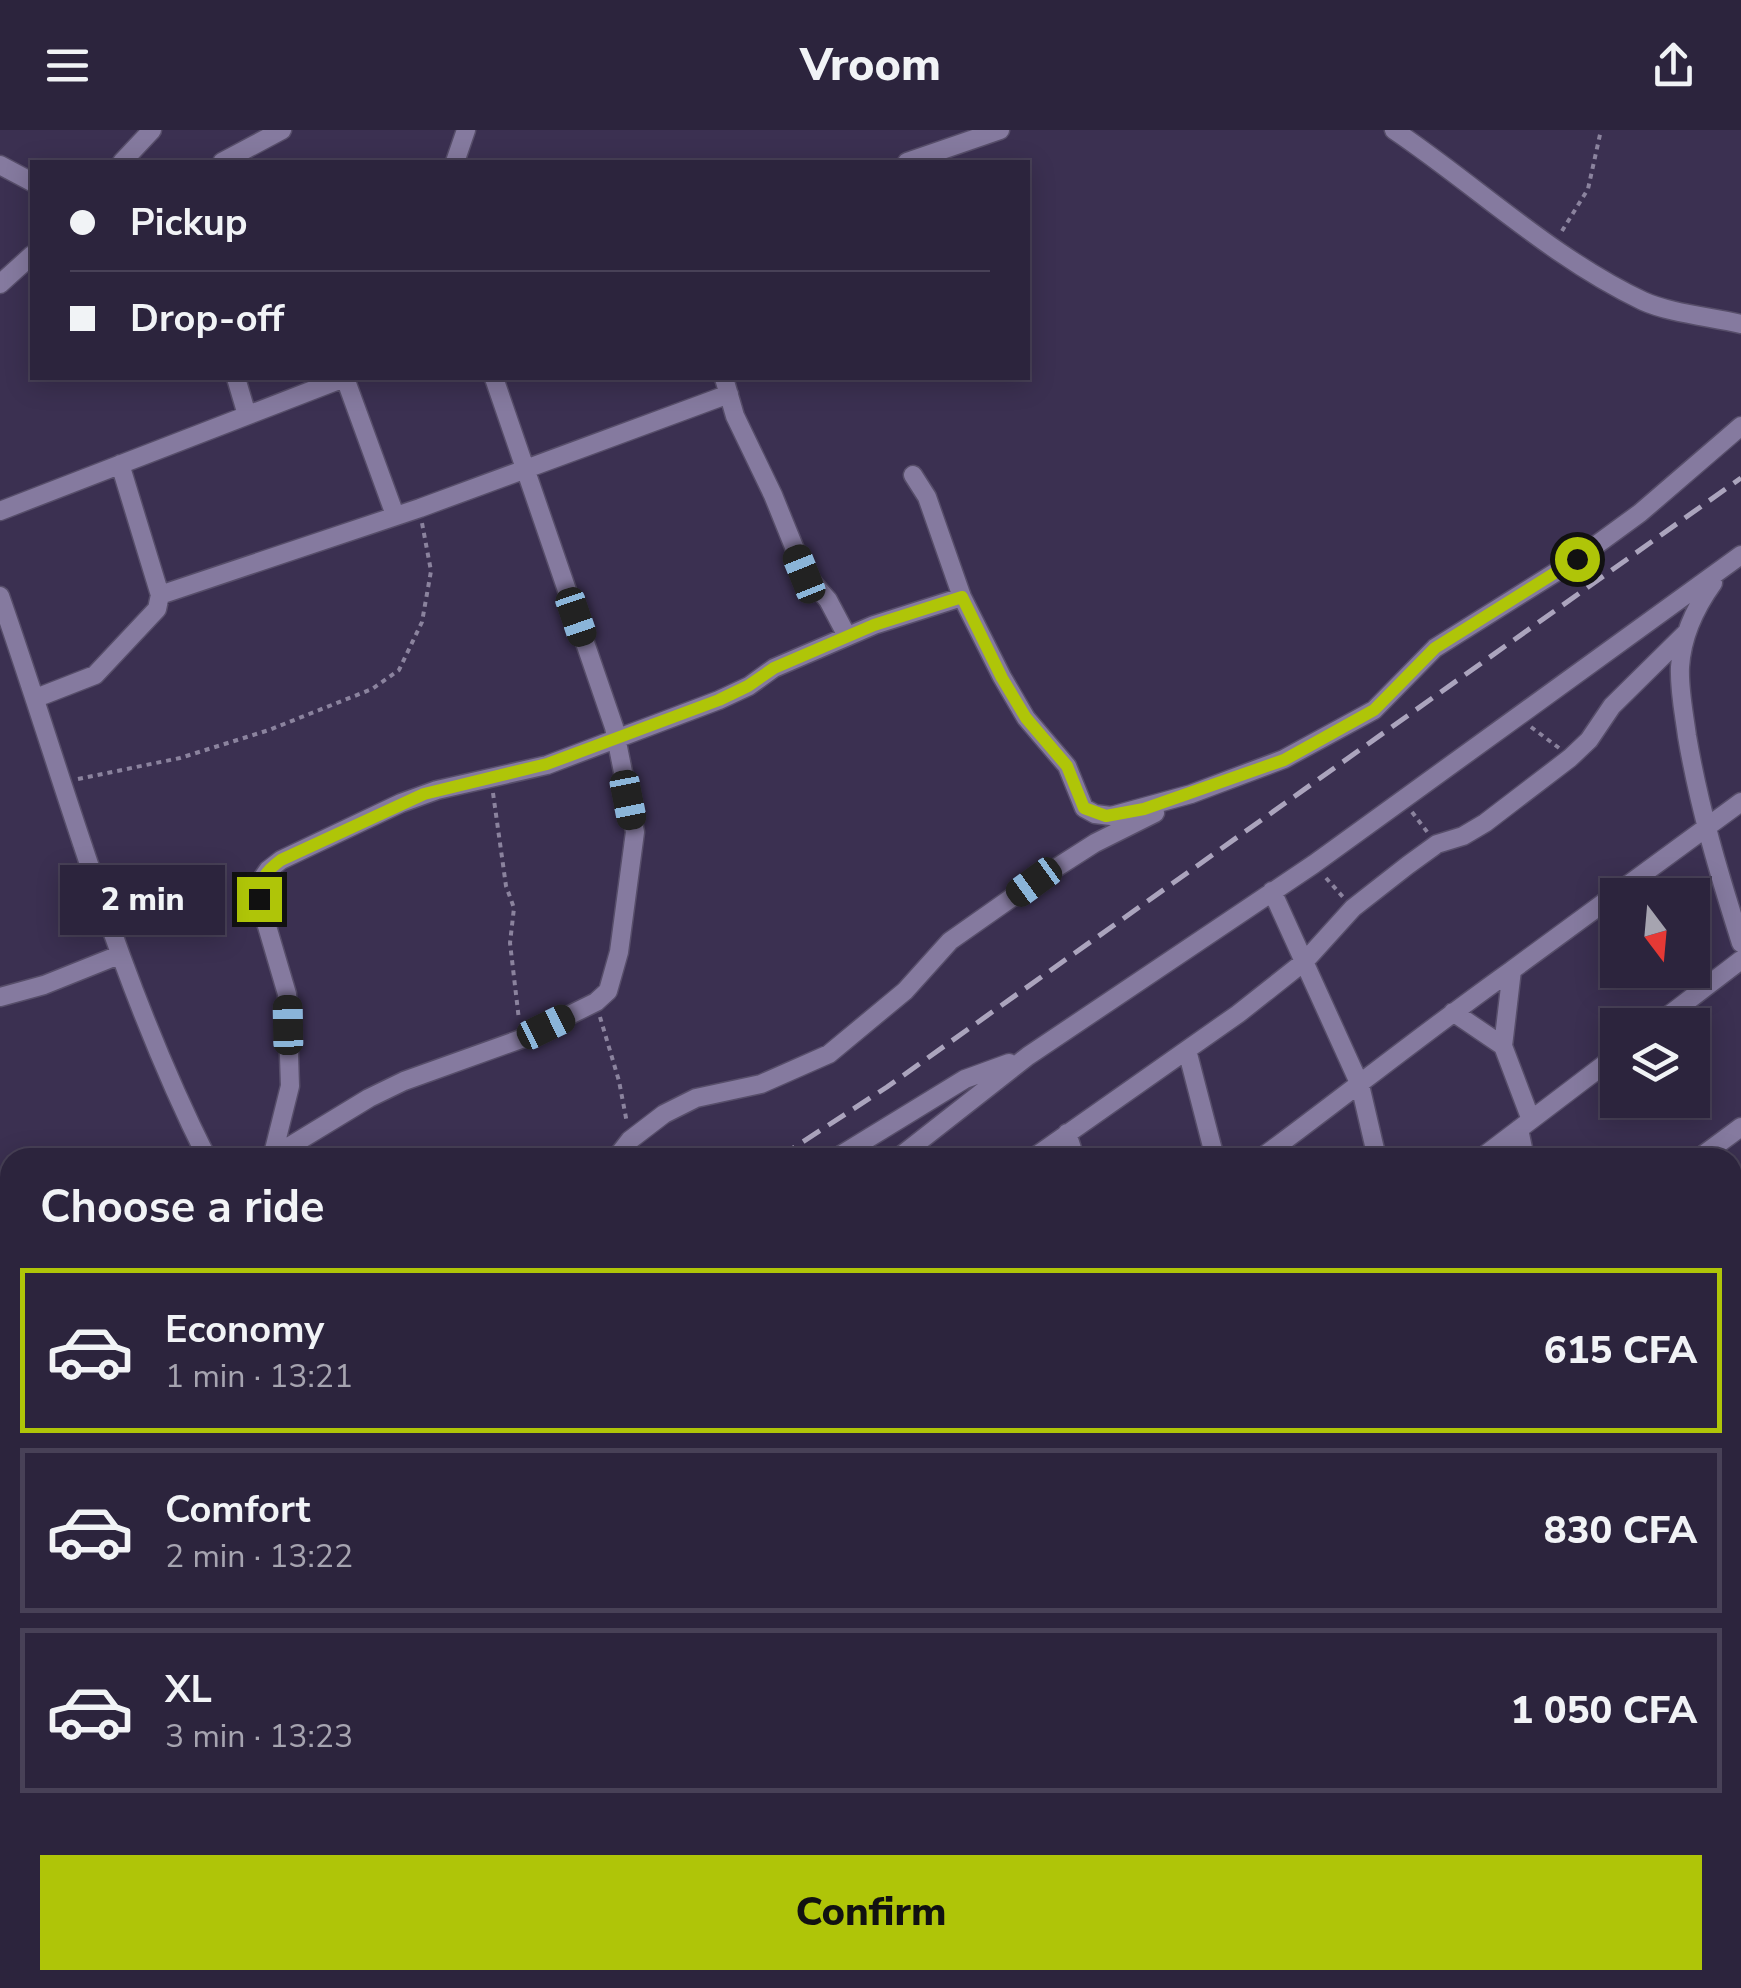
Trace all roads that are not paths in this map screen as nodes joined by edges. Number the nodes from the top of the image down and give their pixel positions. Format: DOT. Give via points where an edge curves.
graph roads {
  1 [pos="152,130"];
  2 [pos="282,130"];
  3 [pos="466,130"];
  4 [pos="1000,130"];
  5 [pos="1394,130"];
  6 [pos="124,160"];
  7 [pos="226,160"];
  8 [pos="456,160"];
  9 [pos="913,160"];
  10 [pos="0,165"];
  11 [pos="30,181"];
  12 [pos="30,256"];
  13 [pos="0,284"];
  14 [pos="1741,324"];
  15 [pos="237,380"];
  16 [pos="340,380"];
  17 [pos="346,380"];
  18 [pos="495,380"];
  19 [pos="726,386"];
  20 [pos="246,415"];
  21 [pos="1741,426"];
  22 [pos="120,464"];
  23 [pos="526,470"];
  24 [pos="913,475"];
  25 [pos="0,510"];
  26 [pos="396,515"];
  27 [pos="1741,554"];
  28 [pos="1725,566"];
  29 [pos="160,594"];
  30 [pos="0,596"];
  31 [pos="962,597"];
  32 [pos="1687,632"];
  33 [pos="846,636"];
  34 [pos="36,698"];
  35 [pos="616,736"];
  36 [pos="1191,794"];
  37 [pos="1741,802"];
  38 [pos="1705,830"];
  39 [pos="1272,891"];
  40 [pos="1741,943"];
  41 [pos="118,955"];
  42 [pos="1741,960"];
  43 [pos="1305,961"];
  44 [pos="1512,970"];
  45 [pos="0,997"];
  46 [pos="1678,1008"];
  47 [pos="1453,1012"];
  48 [pos="1503,1046"];
  49 [pos="1187,1050"];
  50 [pos="1028,1056"];
  51 [pos="1600,1068"];
  52 [pos="1360,1085"];
  53 [pos="1525,1124"];
  54 [pos="1741,1126"];
  55 [pos="1067,1133"];
  56 [pos="202,1148"];
  57 [pos="274,1148"];
  58 [pos="288,1148"];
  59 [pos="624,1148"];
  60 [pos="853,1148"];
  61 [pos="911,1148"];
  62 [pos="1047,1148"];
  63 [pos="1072,1148"];
  64 [pos="1212,1148"];
  65 [pos="1274,1148"];
  66 [pos="1375,1148"];
  67 [pos="1494,1148"];
  68 [pos="1525,1148"];
  69 [pos="1711,1148"];
  1 -- 6 [label="street"];
  2 -- 7 [label="street"];
  3 -- 8 [label="street"];
  4 -- 9 [label="street"];
  5 -- 14 [label="street" via="1493,205 1646,302"];
  10 -- 11 [label="street"];
  12 -- 13 [label="street"];
  15 -- 20 [label="street"];
  16 -- 20 [label="street"];
  17 -- 26 [label="street"];
  18 -- 23 [label="street"];
  19 -- 23 [label="street"];
  19 -- 33 [label="street" via="804,574 828,600"];
  20 -- 22 [label="street"];
  21 -- 36 [label="street" via="1640,514 1435,648 1374,710 1284,760"];
  22 -- 25 [label="street"];
  22 -- 29 [label="street"];
  23 -- 26 [label="street"];
  23 -- 35 [label="street"];
  24 -- 31 [label="street"];
  26 -- 29 [label="street"];
  27 -- 28 [label="street"];
  28 -- 32 [label="street" via="1696,606"];
  28 -- 39 [label="street"];
  29 -- 34 [label="street" via="157,609 94,675"];
  30 -- 34 [label="street"];
  31 -- 33 [label="street"];
  31 -- 36 [label="street" via="1026,718 1067,766 1084,808 1112,816"];
  32 -- 38 [label="street" via="1680,695"];
  32 -- 43 [label="street" via="1570,758 1353,908"];
  33 -- 35 [label="street" via="719,700"];
  34 -- 41 [label="street"];
  35 -- 57 [label="street" via="547,764 400,802 268,870 259,899 287,994 290,1086"];
  35 -- 58 [label="street" via="635,832 608,991 521,1040 369,1098"];
  36 -- 59 [label="street" via="1096,844 950,941 905,991 829,1054 760,1084 696,1098 664,1114"];
  37 -- 38 [label="street"];
  38 -- 40 [label="street"];
  38 -- 44 [label="street"];
  39 -- 43 [label="street"];
  39 -- 50 [label="street"];
  41 -- 45 [label="street"];
  41 -- 56 [label="street"];
  42 -- 46 [label="street"];
  43 -- 49 [label="street"];
  43 -- 52 [label="street"];
  44 -- 47 [label="street"];
  44 -- 48 [label="street"];
  47 -- 48 [label="street"];
  47 -- 52 [label="street"];
  48 -- 53 [label="street"];
  49 -- 55 [label="street"];
  49 -- 64 [label="street"];
  50 -- 60 [label="street" via="965,1080"];
  50 -- 61 [label="street"];
  51 -- 53 [label="street"];
  52 -- 65 [label="street"];
  52 -- 66 [label="street"];
  53 -- 67 [label="street"];
  53 -- 68 [label="street"];
  54 -- 69 [label="street"];
  55 -- 62 [label="street"];
  55 -- 63 [label="street"];
}
